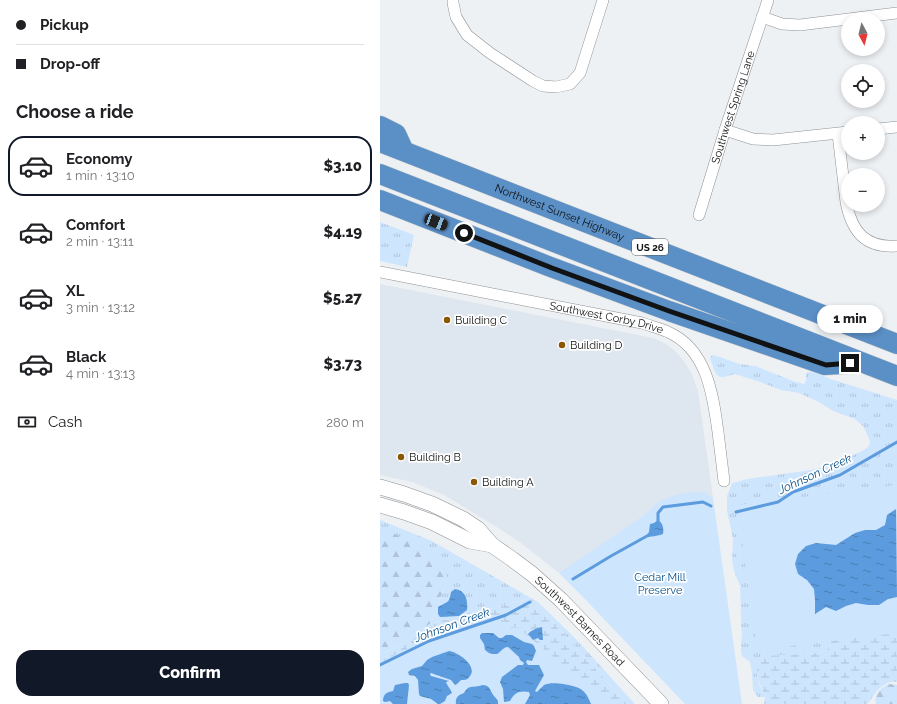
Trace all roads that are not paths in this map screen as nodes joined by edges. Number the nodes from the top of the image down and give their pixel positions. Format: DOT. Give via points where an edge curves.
graph roads {
  1 [pos="453,0"];
  2 [pos="603,0"];
  3 [pos="768,0"];
  4 [pos="897,13"];
  5 [pos="762,17"];
  6 [pos="380,126"];
  7 [pos="897,127"];
  8 [pos="885,128"];
  9 [pos="725,130"];
  10 [pos="841,133"];
  11 [pos="380,142"];
  12 [pos="404,151"];
  13 [pos="844,160"];
  14 [pos="380,174"];
  15 [pos="380,200"];
  16 [pos="699,215"];
  17 [pos="897,246"];
  18 [pos="380,272"];
  19 [pos="897,344"];
  20 [pos="863,362"];
  21 [pos="897,376"];
  22 [pos="724,481"];
  23 [pos="380,487"];
  24 [pos="380,504"];
  25 [pos="432,504"];
  26 [pos="416,516"];
  27 [pos="492,545"];
  28 [pos="661,704"];
  1 -- 2 [label="street" via="456,17 467,35 533,81 543,86 556,87 570,84 580,74"];
  3 -- 5 [label="street, Southwest Spring Lane"];
  4 -- 5 [label="street" via="800,25 782,24"];
  5 -- 9 [label="street, Southwest Spring Lane"];
  6 -- 12 [label="highway" via="396,134"];
  7 -- 8 [label="street"];
  9 -- 10 [label="street" via="753,139 773,140"];
  9 -- 16 [label="street, Southwest Spring Lane"];
  11 -- 12 [label="highway, Northwest Sunset Highway / US 26"];
  12 -- 19 [label="highway, Northwest Sunset Highway / US 26"];
  13 -- 17 [label="street" via="848,213 858,233 869,242 880,246"];
  14 -- 20 [label="highway, US 26"];
  15 -- 20 [label="highway" via="655,306 826,365"];
  18 -- 22 [label="street, Southwest Corby Drive" via="642,323 669,332 696,355 707,377 714,401"];
  20 -- 21 [label="highway, US 26"];
  23 -- 25 [label="main road, Southwest Barnes Road"];
  24 -- 26 [label="main road, Southwest Barnes Road"];
  25 -- 26 [label="main road"];
  25 -- 27 [label="main road, Southwest Barnes Road" via="478,529"];
  26 -- 27 [label="main road, Southwest Barnes Road" via="470,541"];
  27 -- 28 [label="main road, Southwest Barnes Road" via="532,574 561,600"];
}
